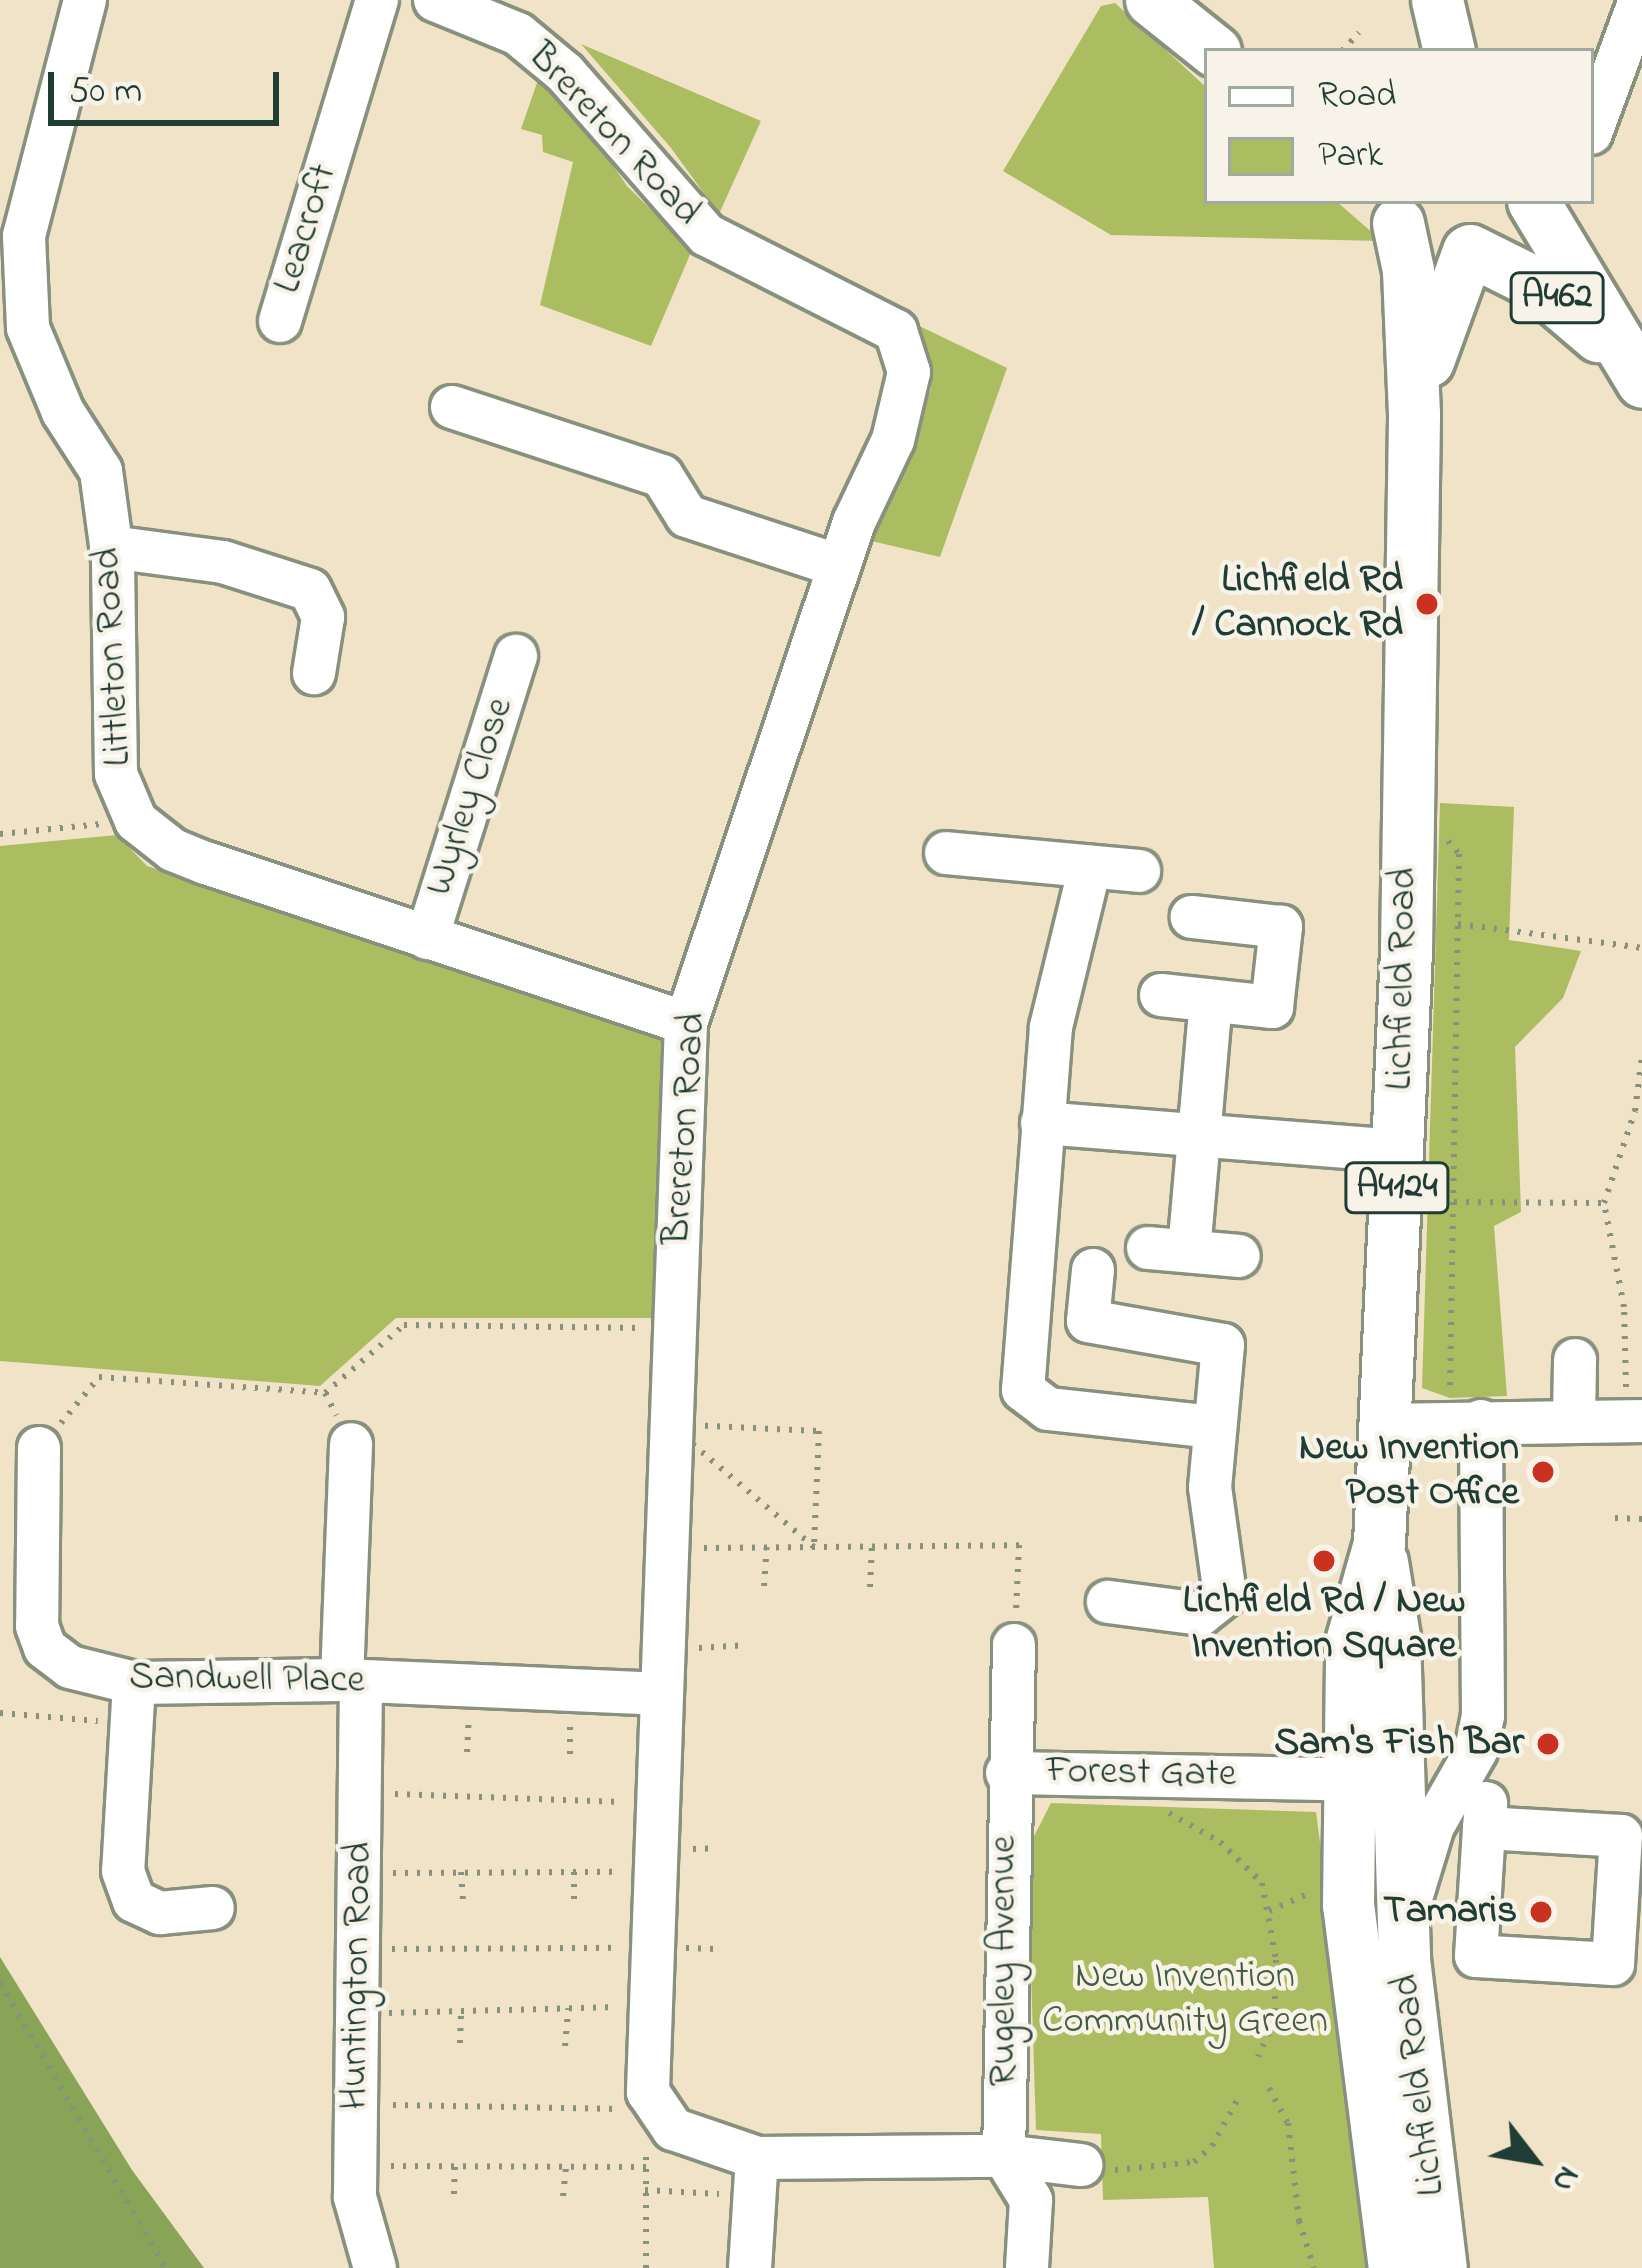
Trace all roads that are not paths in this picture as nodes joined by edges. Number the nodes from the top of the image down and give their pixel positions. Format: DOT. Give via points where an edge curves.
graph roads {
  1 [pos="85,0"];
  2 [pos="377,0"];
  3 [pos="435,0"];
  4 [pos="1151,0"];
  5 [pos="1427,0"];
  6 [pos="1437,0"];
  7 [pos="1640,0"];
  8 [pos="1211,48"];
  9 [pos="1423,48"];
  10 [pos="1448,48"];
  11 [pos="1594,118"];
  12 [pos="1510,204"];
  13 [pos="1535,204"];
  14 [pos="1389,211"];
  15 [pos="1469,250"];
  16 [pos="280,321"];
  17 [pos="1636,374"];
  18 [pos="452,407"];
  19 [pos="1414,414"];
  20 [pos="111,548"];
  21 [pos="839,566"];
  22 [pos="515,656"];
  23 [pos="314,674"];
  24 [pos="946,854"];
  25 [pos="1090,867"];
  26 [pos="1139,871"];
  27 [pos="1192,917"];
  28 [pos="427,938"];
  29 [pos="1161,995"];
  30 [pos="1211,1001"];
  31 [pos="686,1023"];
  32 [pos="1042,1123"];
  33 [pos="1200,1133"];
  34 [pos="1399,1151"];
  35 [pos="1239,1256"];
  36 [pos="1093,1270"];
  37 [pos="1574,1360"];
  38 [pos="1574,1419"];
  39 [pos="1635,1421"];
  40 [pos="1466,1422"];
  41 [pos="1386,1425"];
  42 [pos="1214,1427"];
  43 [pos="351,1444"];
  44 [pos="39,1448"];
  45 [pos="1108,1602"];
  46 [pos="1014,1645"];
  47 [pos="351,1680"];
  48 [pos="658,1694"];
  49 [pos="133,1703"];
  50 [pos="1006,1773"];
  51 [pos="1371,1780"];
  52 [pos="1472,1801"];
  53 [pos="1642,1814"];
  54 [pos="213,1908"];
  55 [pos="1405,1959"];
  56 [pos="1004,2156"];
  57 [pos="1082,2164"];
  58 [pos="755,2176"];
  59 [pos="375,2268"];
  60 [pos="750,2268"];
  61 [pos="1027,2268"];
  62 [pos="1394,2268"];
  63 [pos="1441,2268"];
  1 -- 20 [label="street, Littleton Road" via="24,236 28,328 63,412 101,471"];
  2 -- 16 [label="street, Leacroft"];
  3 -- 21 [label="street, Brereton Road" via="518,34 565,73 707,235 896,331 909,371 905,398"];
  4 -- 8 [label="main road"];
  5 -- 9 [label="main road"];
  6 -- 10 [label="main road"];
  7 -- 11 [label="street"];
  12 -- 15 [label="main road, Lichfield Road" via="1494,236"];
  13 -- 17 [label="main road, A462"];
  14 -- 15 [label="main road" via="1422,246"];
  14 -- 19 [label="main road, Lichfield Road / A4124" via="1408,270"];
  15 -- 17 [label="main road, A462" via="1537,283"];
  15 -- 19 [label="main road, Lichfield Road / A4124" via="1442,304"];
  18 -- 21 [label="street" via="662,476 687,516"];
  19 -- 34 [label="main road, Lichfield Road / A4124"];
  20 -- 23 [label="street" via="223,562 310,590 323,617"];
  20 -- 28 [label="street, Littleton Road" via="116,774 136,821 172,850"];
  21 -- 31 [label="street, Brereton Road"];
  22 -- 28 [label="street, Wyrley Close"];
  24 -- 25 [label="street"];
  25 -- 26 [label="street"];
  25 -- 32 [label="street" via="1051,1027"];
  27 -- 30 [label="street" via="1281,927 1272,1007"];
  28 -- 31 [label="street, Littleton Road"];
  29 -- 30 [label="street"];
  30 -- 33 [label="street"];
  31 -- 48 [label="street, Brereton Road"];
  32 -- 33 [label="street"];
  32 -- 42 [label="street" via="1023,1390 1067,1413"];
  33 -- 34 [label="street"];
  33 -- 35 [label="street" via="1168,1250"];
  34 -- 41 [label="main road, Lichfield Road / A4124"];
  36 -- 42 [label="street" via="1088,1321 1222,1345"];
  37 -- 38 [label="street"];
  38 -- 39 [label="street"];
  38 -- 40 [label="street"];
  40 -- 41 [label="street"];
  40 -- 52 [label="street" via="1484,1717"];
  41 -- 51 [label="main road, Lichfield Road / A4124" via="1378,1544 1351,1642"];
  42 -- 45 [label="street" via="1210,1487 1228,1578 1215,1608 1187,1614"];
  43 -- 47 [label="street"];
  44 -- 49 [label="street, Sandwell Place" via="37,1626 45,1648"];
  46 -- 50 [label="street, Rugeley Avenue"];
  47 -- 48 [label="street, Sandwell Place"];
  47 -- 49 [label="street, Sandwell Place"];
  47 -- 59 [label="street, Huntington Road" via="360,1792 355,2197"];
  48 -- 58 [label="street, Brereton Road" via="648,2101 673,2129"];
  49 -- 54 [label="street" via="123,1871 134,1901 160,1913"];
  50 -- 51 [label="street, Forest Gate"];
  50 -- 56 [label="street, Rugeley Avenue"];
  51 -- 52 [label="street, Forest Gate" via="1447,1782"];
  51 -- 55 [label="main road, Lichfield Road / A4124"];
  51 -- 62 [label="main road, Lichfield Road / A4124" via="1356,1998"];
  52 -- 52 [label="street" via="1476,1956 1613,1964 1621,1836"];
  52 -- 53 [label="street"];
  52 -- 55 [label="street" via="1415,1873"];
  55 -- 63 [label="main road, Lichfield Road / A4124"];
  56 -- 57 [label="street"];
  56 -- 58 [label="street"];
  56 -- 61 [label="street, Rugeley Avenue" via="1031,2200"];
  58 -- 60 [label="street"];
}
